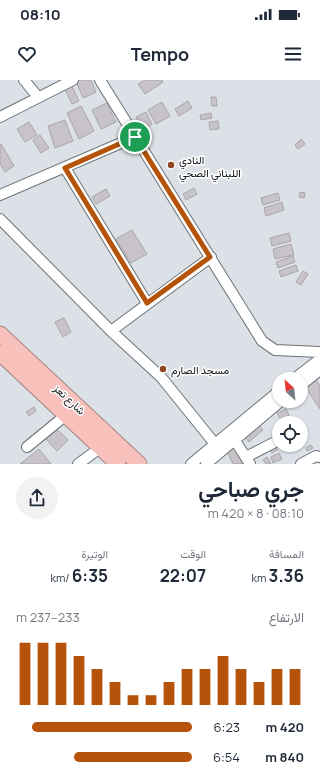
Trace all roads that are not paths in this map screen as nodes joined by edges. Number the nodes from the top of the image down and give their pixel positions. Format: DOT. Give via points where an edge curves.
graph roads {
  1 [pos="24,80"];
  2 [pos="73,80"];
  3 [pos="100,80"];
  4 [pos="38,96"];
  5 [pos="0,117"];
  6 [pos="135,137"];
  7 [pos="65,168"];
  8 [pos="0,195"];
  9 [pos="0,220"];
  10 [pos="210,257"];
  11 [pos="147,303"];
  12 [pos="111,331"];
  13 [pos="0,334"];
  14 [pos="320,352"];
  15 [pos="0,353"];
  16 [pos="319,364"];
  17 [pos="306,372"];
  18 [pos="308,377"];
  19 [pos="272,397"];
  20 [pos="272,408"];
  21 [pos="66,415"];
  22 [pos="234,439"];
  23 [pos="214,444"];
  24 [pos="272,445"];
  25 [pos="27,447"];
  26 [pos="320,457"];
  27 [pos="108,458"];
  28 [pos="248,460"];
  29 [pos="78,464"];
  30 [pos="139,464"];
  31 [pos="191,464"];
  32 [pos="206,464"];
  33 [pos="301,464"];
  1 -- 4 [label="street"];
  2 -- 4 [label="street"];
  3 -- 6 [label="street"];
  4 -- 5 [label="street"];
  6 -- 7 [label="street"];
  6 -- 10 [label="street"];
  7 -- 8 [label="street"];
  7 -- 11 [label="street"];
  9 -- 12 [label="street"];
  10 -- 11 [label="street"];
  10 -- 14 [label="street" via="265,344 275,350"];
  11 -- 12 [label="street"];
  12 -- 23 [label="street" via="161,378"];
  13 -- 30 [label="highway, شارع تعز"];
  15 -- 21 [label="highway, شارع تعز"];
  16 -- 17 [label="street"];
  16 -- 18 [label="street"];
  19 -- 23 [label="street"];
  20 -- 22 [label="street"];
  21 -- 25 [label="street"];
  21 -- 27 [label="highway, شارع تعز"];
  22 -- 28 [label="street"];
  22 -- 32 [label="street"];
  23 -- 31 [label="street"];
  24 -- 28 [label="street"];
  26 -- 33 [label="street" via="316,456"];
  27 -- 29 [label="street"];
}
